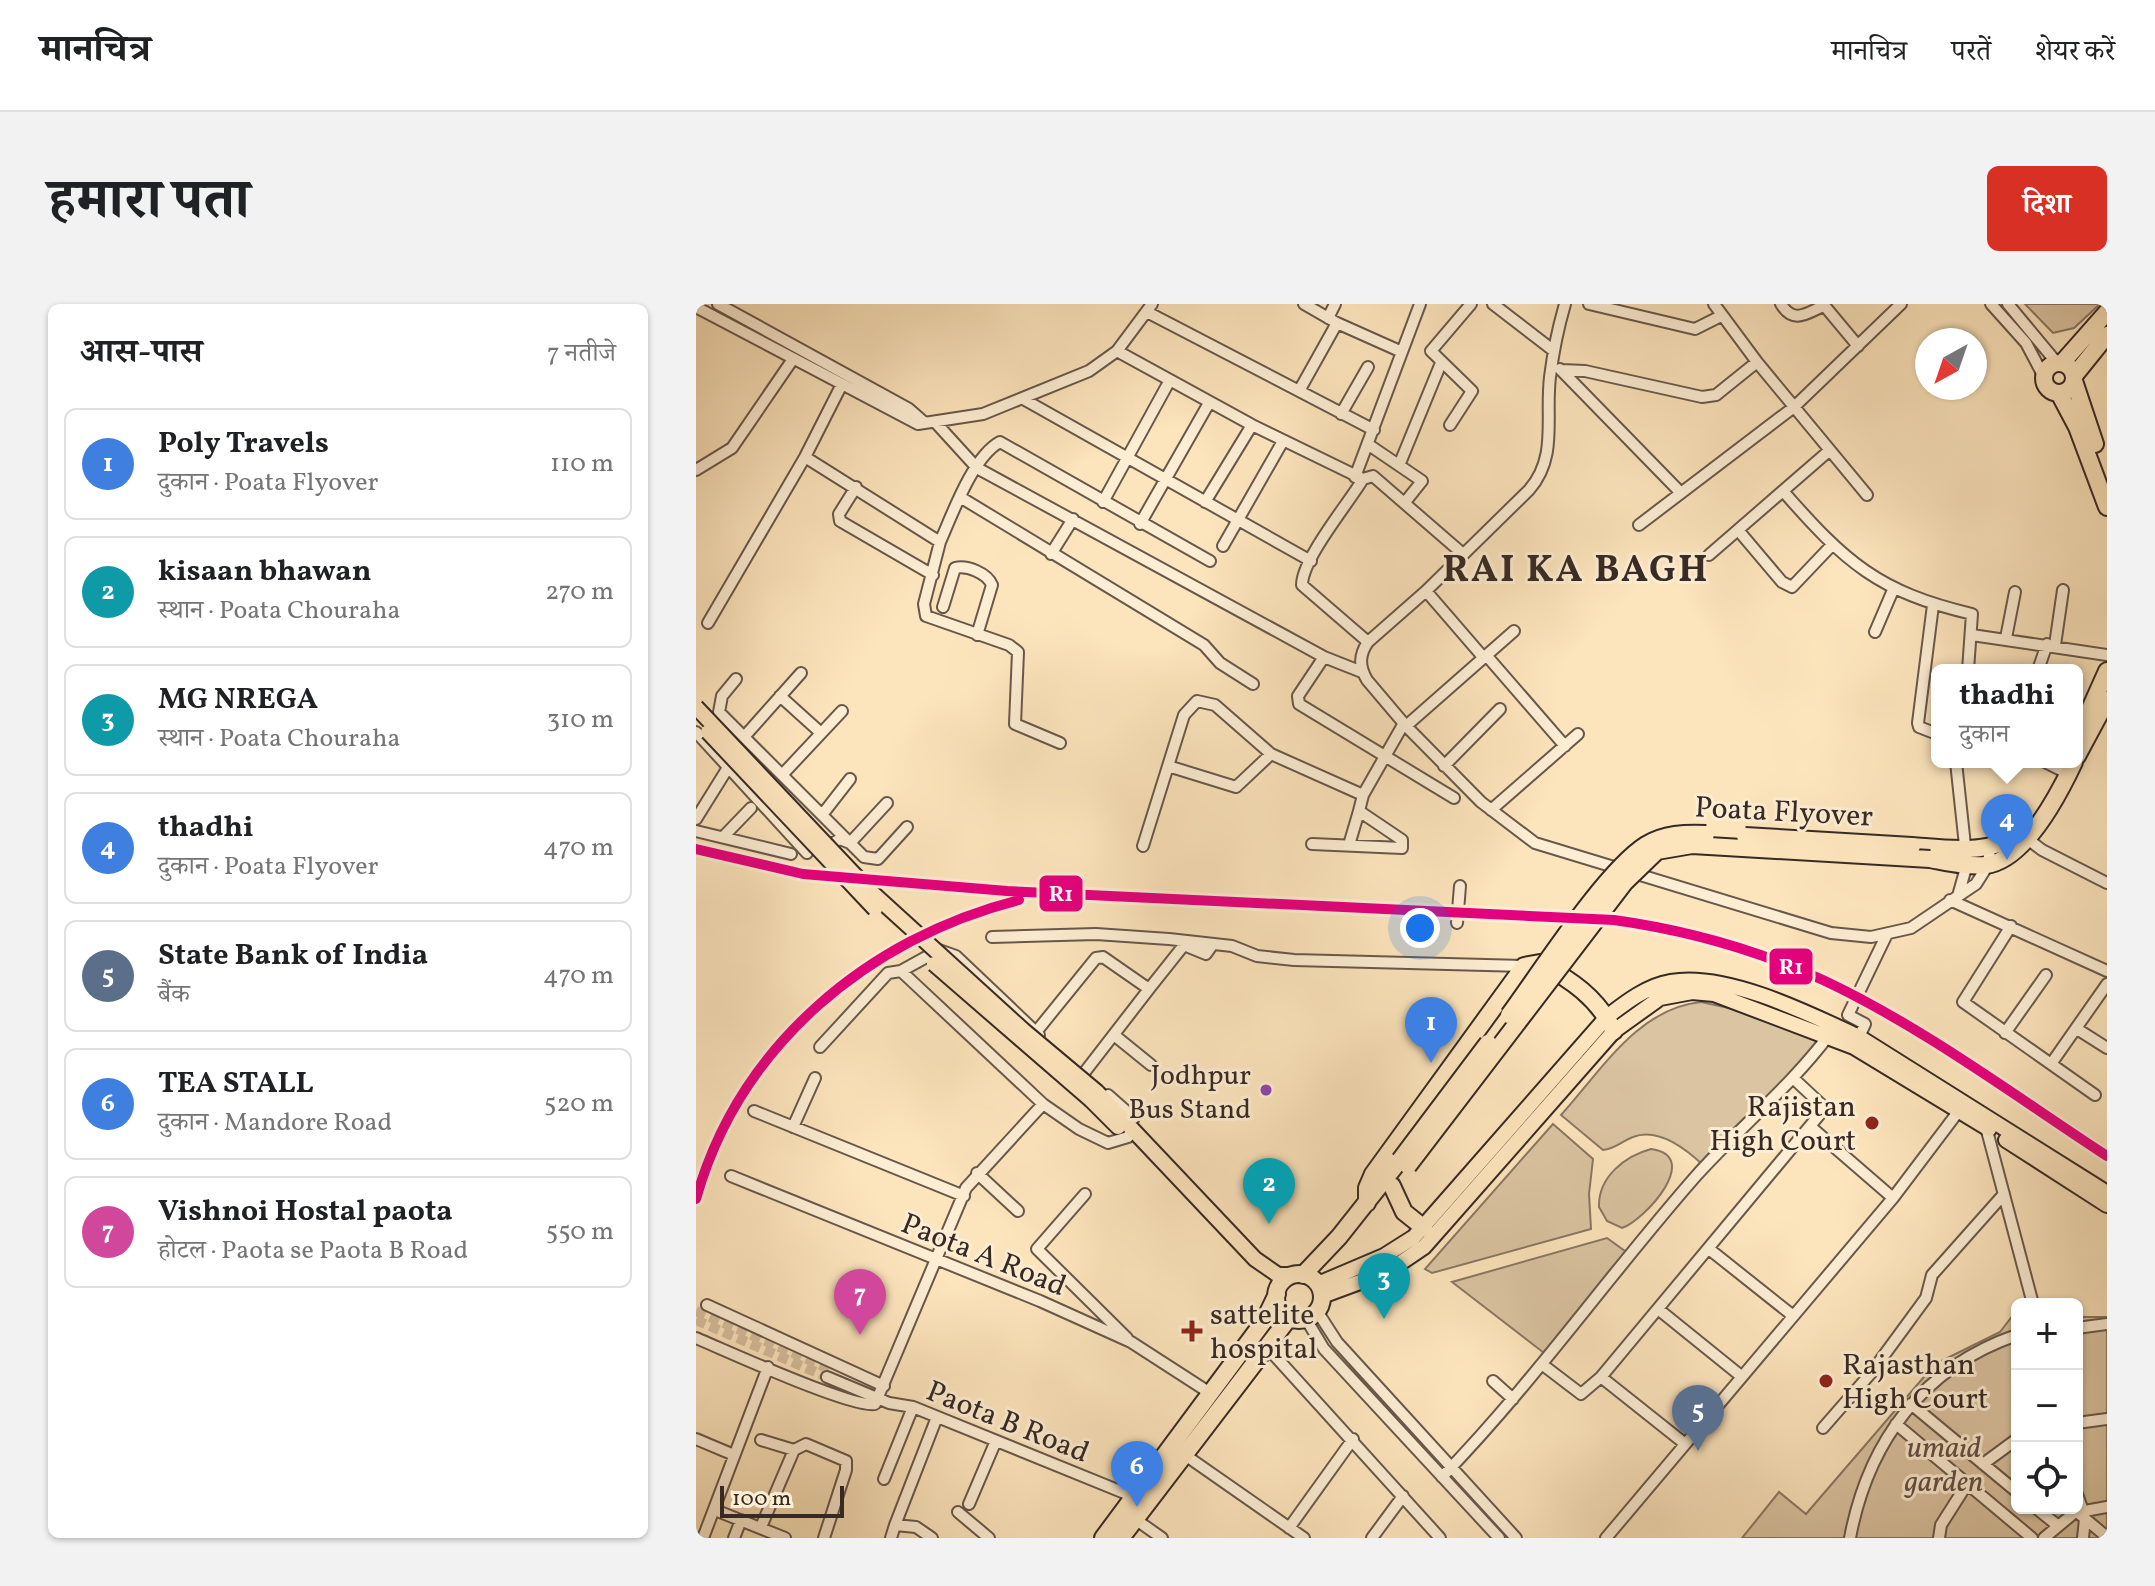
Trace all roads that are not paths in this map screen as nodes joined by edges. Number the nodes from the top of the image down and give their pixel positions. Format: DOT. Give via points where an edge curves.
graph roads {
  1 [pos="718,304"];
  2 [pos="1304,304"];
  3 [pos="1335,304"];
  4 [pos="1420,304"];
  5 [pos="1471,304"];
  6 [pos="1494,304"];
  7 [pos="1565,304"];
  8 [pos="1589,304"];
  9 [pos="1640,304"];
  10 [pos="1714,304"];
  11 [pos="1781,304"];
  12 [pos="1901,304"];
  13 [pos="1991,304"];
  14 [pos="2008,304"];
  15 [pos="1823,305"];
  16 [pos="696,307"];
  17 [pos="1150,308"];
  18 [pos="2107,312"];
  19 [pos="1635,316"];
  20 [pos="1721,316"];
  21 [pos="1332,321"];
  22 [pos="2107,335"];
  23 [pos="1858,346"];
  24 [pos="1117,351"];
  25 [pos="1554,351"];
  26 [pos="1402,352"];
  27 [pos="793,359"];
  28 [pos="1757,362"];
  29 [pos="1441,363"];
  30 [pos="2060,363"];
  31 [pos="1556,366"];
  32 [pos="1368,367"];
  33 [pos="2044,377"];
  34 [pos="2074,379"];
  35 [pos="1170,380"];
  36 [pos="841,386"];
  37 [pos="1299,391"];
  38 [pos="2059,393"];
  39 [pos="1025,400"];
  40 [pos="1209,403"];
  41 [pos="1794,407"];
  42 [pos="1341,414"];
  43 [pos="931,423"];
  44 [pos="1252,425"];
  45 [pos="1450,425"];
  46 [pos="1374,430"];
  47 [pos="1283,441"];
  48 [pos="1369,445"];
  49 [pos="1830,450"];
  50 [pos="805,457"];
  51 [pos="1127,458"];
  52 [pos="1400,463"];
  53 [pos="977,468"];
  54 [pos="696,470"];
  55 [pos="1359,478"];
  56 [pos="2107,478"];
  57 [pos="1166,480"];
  58 [pos="856,487"];
  59 [pos="1783,491"];
  60 [pos="1681,493"];
  61 [pos="1867,495"];
  62 [pos="960,497"];
  63 [pos="1406,501"];
  64 [pos="1103,502"];
  65 [pos="1205,502"];
  66 [pos="2107,507"];
  67 [pos="1073,519"];
  68 [pos="1238,521"];
  69 [pos="1140,524"];
  70 [pos="1639,525"];
  71 [pos="1738,530"];
  72 [pos="940,542"];
  73 [pos="1223,546"];
  74 [pos="1831,546"];
  75 [pos="1051,554"];
  76 [pos="1463,554"];
  77 [pos="1709,555"];
  78 [pos="1210,561"];
  79 [pos="1311,561"];
  80 [pos="933,575"];
  81 [pos="1893,590"];
  82 [pos="2063,590"];
  83 [pos="1426,591"];
  84 [pos="2015,592"];
  85 [pos="1933,605"];
  86 [pos="943,607"];
  87 [pos="708,623"];
  88 [pos="1514,631"];
  89 [pos="1875,632"];
  90 [pos="977,635"];
  91 [pos="1972,635"];
  92 [pos="2006,638"];
  93 [pos="1368,642"];
  94 [pos="2051,645"];
  95 [pos="2107,655"];
  96 [pos="1484,656"];
  97 [pos="1324,657"];
  98 [pos="1969,664"];
  99 [pos="2041,664"];
  100 [pos="2107,671"];
  101 [pos="1362,672"];
  102 [pos="801,673"];
  103 [pos="736,679"];
  104 [pos="1253,684"];
  105 [pos="780,696"];
  106 [pos="2107,700"];
  107 [pos="696,707"];
  108 [pos="1500,709"];
  109 [pos="842,711"];
  110 [pos="696,721"];
  111 [pos="1405,725"];
  112 [pos="2083,725"];
  113 [pos="696,732"];
  114 [pos="1931,732"];
  115 [pos="821,733"];
  116 [pos="1578,734"];
  117 [pos="744,737"];
  118 [pos="1060,743"];
  119 [pos="2083,745"];
  120 [pos="1565,746"];
  121 [pos="1271,754"];
  122 [pos="1386,757"];
  123 [pos="729,766"];
  124 [pos="1168,766"];
  125 [pos="1444,766"];
  126 [pos="1957,768"];
  127 [pos="2065,768"];
  128 [pos="782,775"];
  129 [pos="850,779"];
  130 [pos="1363,795"];
  131 [pos="1454,798"];
  132 [pos="887,803"];
  133 [pos="751,808"];
  134 [pos="1491,810"];
  135 [pos="1359,811"];
  136 [pos="822,815"];
  137 [pos="696,819"];
  138 [pos="907,827"];
  139 [pos="696,831"];
  140 [pos="724,836"];
  141 [pos="2024,836"];
  142 [pos="850,843"];
  143 [pos="1312,844"];
  144 [pos="1349,845"];
  145 [pos="828,846"];
  146 [pos="1143,846"];
  147 [pos="1990,847"];
  148 [pos="807,853"];
  149 [pos="791,854"];
  150 [pos="1966,857"];
  151 [pos="1988,865"];
  152 [pos="2107,883"];
  153 [pos="1460,886"];
  154 [pos="1954,898"];
  155 [pos="1457,923"];
  156 [pos="2011,926"];
  157 [pos="1096,934"];
  158 [pos="1887,934"];
  159 [pos="992,937"];
  160 [pos="1213,944"];
  161 [pos="1099,956"];
  162 [pos="1524,966"];
  163 [pos="901,971"];
  164 [pos="2107,971"];
  165 [pos="2046,975"];
  166 [pos="2107,984"];
  167 [pos="1149,989"];
  168 [pos="1610,1024"];
  169 [pos="2077,1029"];
  170 [pos="1862,1030"];
  171 [pos="1036,1032"];
  172 [pos="2005,1033"];
  173 [pos="1114,1035"];
  174 [pos="1829,1035"];
  175 [pos="820,1047"];
  176 [pos="2107,1048"];
  177 [pos="2051,1064"];
  178 [pos="1151,1065"];
  179 [pos="1084,1073"];
  180 [pos="815,1078"];
  181 [pos="1793,1078"];
  182 [pos="2095,1095"];
  183 [pos="1094,1096"];
  184 [pos="1043,1104"];
  185 [pos="1961,1108"];
  186 [pos="754,1111"];
  187 [pos="1532,1115"];
  188 [pos="793,1127"];
  189 [pos="1811,1127"];
  190 [pos="1986,1127"];
  191 [pos="1132,1128"];
  192 [pos="1404,1163"];
  193 [pos="977,1173"];
  194 [pos="731,1176"];
  195 [pos="1392,1186"];
  196 [pos="2107,1193"];
  197 [pos="1085,1194"];
  198 [pos="2004,1194"];
  199 [pos="964,1196"];
  200 [pos="1893,1198"];
  201 [pos="1367,1203"];
  202 [pos="2107,1205"];
  203 [pos="1018,1211"];
  204 [pos="1424,1228"];
  205 [pos="1709,1249"];
  206 [pos="936,1260"];
  207 [pos="1277,1292"];
  208 [pos="1308,1295"];
  209 [pos="2031,1298"];
  210 [pos="707,1305"];
  211 [pos="1658,1309"];
  212 [pos="1792,1315"];
  213 [pos="2107,1324"];
  214 [pos="2083,1327"];
  215 [pos="2011,1337"];
  216 [pos="696,1338"];
  217 [pos="1131,1342"];
  218 [pos="1265,1345"];
  219 [pos="1543,1365"];
  220 [pos="768,1367"];
  221 [pos="828,1373"];
  222 [pos="1741,1376"];
  223 [pos="1601,1377"];
  224 [pos="1493,1381"];
  225 [pos="881,1392"];
  226 [pos="1210,1393"];
  227 [pos="1513,1399"];
  228 [pos="1911,1404"];
  229 [pos="913,1407"];
  230 [pos="937,1417"];
  231 [pos="2107,1419"];
  232 [pos="2083,1422"];
  233 [pos="1896,1424"];
  234 [pos="1823,1428"];
  235 [pos="696,1439"];
  236 [pos="1353,1439"];
  237 [pos="761,1440"];
  238 [pos="2013,1442"];
  239 [pos="995,1443"];
  240 [pos="1684,1443"];
  241 [pos="794,1450"];
  242 [pos="734,1455"];
  243 [pos="1185,1455"];
  244 [pos="1983,1464"];
  245 [pos="1451,1468"];
  246 [pos="1442,1477"];
  247 [pos="884,1479"];
  248 [pos="1967,1484"];
  249 [pos="2011,1487"];
  250 [pos="1403,1496"];
  251 [pos="1140,1500"];
  252 [pos="969,1504"];
  253 [pos="2107,1507"];
  254 [pos="715,1510"];
  255 [pos="958,1512"];
  256 [pos="2040,1514"];
  257 [pos="2082,1514"];
  258 [pos="2083,1514"];
  259 [pos="1135,1519"];
  260 [pos="741,1520"];
  261 [pos="895,1525"];
  262 [pos="761,1527"];
  263 [pos="1289,1528"];
  264 [pos="2051,1533"];
  265 [pos="780,1537"];
  266 [pos="2107,1537"];
  267 [pos="703,1538"];
  268 [pos="734,1538"];
  269 [pos="824,1538"];
  270 [pos="891,1538"];
  271 [pos="932,1538"];
  272 [pos="989,1538"];
  273 [pos="1103,1538"];
  274 [pos="1121,1538"];
  275 [pos="1162,1538"];
  276 [pos="1304,1538"];
  277 [pos="1372,1538"];
  278 [pos="1440,1538"];
  279 [pos="1499,1538"];
  280 [pos="1516,1538"];
  281 [pos="1606,1538"];
  282 [pos="1850,1538"];
  283 [pos="1939,1538"];
  284 [pos="2032,1538"];
  285 [pos="2083,1538"];
  1 -- 43 [label="street"];
  2 -- 21 [label="street"];
  3 -- 21 [label="street"];
  4 -- 26 [label="street"];
  5 -- 29 [label="street" via="1432,345"];
  6 -- 25 [label="street"];
  7 -- 25 [label="street"];
  8 -- 19 [label="street"];
  9 -- 19 [label="street"];
  10 -- 20 [label="street"];
  11 -- 15 [label="street" via="1800,317"];
  12 -- 23 [label="street"];
  13 -- 33 [label="street" via="2026,343"];
  14 -- 30 [label="street"];
  15 -- 23 [label="street"];
  16 -- 27 [label="street"];
  17 -- 24 [label="street"];
  17 -- 37 [label="street"];
  18 -- 30 [label="highway"];
  19 -- 20 [label="street" via="1695,329"];
  20 -- 28 [label="street"];
  21 -- 26 [label="street"];
  21 -- 37 [label="street"];
  22 -- 34 [label="highway"];
  23 -- 41 [label="street"];
  24 -- 35 [label="street"];
  24 -- 39 [label="street" via="1089,371"];
  25 -- 31 [label="street"];
  26 -- 46 [label="street"];
  27 -- 36 [label="street"];
  27 -- 54 [label="street" via="732,448"];
  28 -- 31 [label="street" via="1716,395 1702,397"];
  28 -- 41 [label="street"];
  29 -- 45 [label="street" via="1472,391"];
  29 -- 52 [label="street"];
  30 -- 33 [label="highway" via="2048,368"];
  30 -- 34 [label="highway" via="2070,368"];
  31 -- 60 [label="street"];
  31 -- 76 [label="street" via="1550,449 1543,471"];
  32 -- 42 [label="street"];
  33 -- 38 [label="highway" via="2050,390"];
  34 -- 38 [label="highway" via="2069,390"];
  34 -- 56 [label="highway"];
  35 -- 40 [label="street"];
  35 -- 51 [label="street"];
  36 -- 43 [label="street" via="906,420"];
  36 -- 50 [label="street"];
  37 -- 42 [label="street"];
  38 -- 66 [label="highway"];
  39 -- 43 [label="street"];
  39 -- 51 [label="street"];
  40 -- 44 [label="street"];
  40 -- 57 [label="street"];
  41 -- 49 [label="street"];
  41 -- 60 [label="street"];
  42 -- 46 [label="street"];
  43 -- 53 [label="street"];
  44 -- 47 [label="street"];
  44 -- 65 [label="street"];
  46 -- 48 [label="street"];
  47 -- 55 [label="street"];
  47 -- 68 [label="street"];
  48 -- 52 [label="street"];
  48 -- 55 [label="street"];
  49 -- 59 [label="street"];
  49 -- 61 [label="street"];
  50 -- 58 [label="street"];
  50 -- 87 [label="street"];
  51 -- 57 [label="street"];
  51 -- 64 [label="street"];
  52 -- 63 [label="street" via="1422,483"];
  53 -- 62 [label="street"];
  53 -- 64 [label="street" via="1000,442"];
  53 -- 67 [label="street"];
  55 -- 63 [label="street" via="1373,476"];
  55 -- 79 [label="street"];
  57 -- 65 [label="street"];
  57 -- 69 [label="street"];
  58 -- 72 [label="street"];
  58 -- 80 [label="street" via="840,521"];
  59 -- 71 [label="street"];
  59 -- 74 [label="street"];
  60 -- 70 [label="street"];
  62 -- 72 [label="street"];
  62 -- 75 [label="street"];
  63 -- 76 [label="street"];
  64 -- 69 [label="street"];
  65 -- 68 [label="street"];
  67 -- 75 [label="street"];
  67 -- 97 [label="street"];
  68 -- 73 [label="street"];
  68 -- 79 [label="street"];
  69 -- 78 [label="street"];
  71 -- 74 [label="street" via="1792,587"];
  71 -- 77 [label="street"];
  72 -- 80 [label="street"];
  74 -- 81 [label="street"];
  75 -- 104 [label="street" via="1204,645 1220,663"];
  76 -- 83 [label="street"];
  79 -- 93 [label="street" via="1302,585"];
  80 -- 90 [label="street" via="926,616"];
  81 -- 85 [label="street"];
  81 -- 89 [label="street"];
  82 -- 94 [label="street"];
  83 -- 93 [label="street"];
  83 -- 96 [label="street"];
  84 -- 92 [label="street"];
  85 -- 91 [label="street" via="1972,614"];
  85 -- 114 [label="street" via="1918,723"];
  86 -- 90 [label="street" via="955,568 986,576 992,585"];
  88 -- 96 [label="street"];
  90 -- 118 [label="street" via="1009,645 1021,657 1015,724"];
  91 -- 92 [label="street"];
  91 -- 98 [label="street"];
  92 -- 94 [label="street"];
  93 -- 101 [label="street" via="1361,652"];
  94 -- 95 [label="street"];
  94 -- 99 [label="street"];
  96 -- 111 [label="street"];
  96 -- 120 [label="street"];
  97 -- 101 [label="street"];
  97 -- 122 [label="street" via="1298,696 1299,704"];
  100 -- 112 [label="highway"];
  101 -- 111 [label="street"];
  102 -- 105 [label="street"];
  103 -- 117 [label="street" via="718,706"];
  105 -- 115 [label="street"];
  105 -- 117 [label="street"];
  106 -- 119 [label="highway"];
  107 -- 145 [label="main road, bridge"];
  108 -- 125 [label="street"];
  109 -- 115 [label="street"];
  110 -- 183 [label="main road, bridge" via="857,891 988,1014"];
  111 -- 122 [label="street"];
  111 -- 125 [label="street"];
  113 -- 123 [label="street"];
  115 -- 128 [label="street"];
  116 -- 120 [label="street"];
  117 -- 128 [label="street"];
  120 -- 134 [label="street"];
  121 -- 124 [label="street" via="1236,787"];
  121 -- 124 [label="street" via="1215,705 1197,701 1184,715"];
  121 -- 130 [label="street"];
  122 -- 130 [label="street"];
  122 -- 131 [label="street"];
  123 -- 137 [label="street"];
  123 -- 148 [label="street"];
  124 -- 146 [label="street"];
  125 -- 134 [label="street"];
  126 -- 150 [label="street"];
  127 -- 141 [label="highway"];
  128 -- 136 [label="street"];
  129 -- 136 [label="street"];
  130 -- 135 [label="street"];
  132 -- 142 [label="street"];
  133 -- 140 [label="street"];
  134 -- 158 [label="street" via="1535,843 1556,850 1831,933"];
  135 -- 144 [label="street"];
  135 -- 144 [label="street" via="1404,844 1391,850"];
  136 -- 142 [label="street"];
  138 -- 142 [label="street" via="875,861"];
  139 -- 140 [label="street"];
  140 -- 149 [label="street"];
  141 -- 147 [label="highway"];
  141 -- 151 [label="highway" via="2011,854"];
  141 -- 152 [label="street"];
  142 -- 145 [label="street" via="840,839"];
  143 -- 144 [label="street"];
  145 -- 183 [label="main road, bridge"];
  147 -- 150 [label="highway"];
  147 -- 151 [label="street"];
  150 -- 151 [label="highway"];
  150 -- 154 [label="street"];
  150 -- 192 [label="highway, Poata Flyover, bridge" via="1692,845 1657,851 1625,882"];
  150 -- 192 [label="highway, Poata Flyover, bridge" via="1912,846 1693,834 1647,844 1610,881"];
  151 -- 154 [label="street" via="1981,879"];
  153 -- 155 [label="street"];
  154 -- 156 [label="street"];
  154 -- 158 [label="street" via="1911,928"];
  156 -- 164 [label="street"];
  156 -- 172 [label="street" via="1963,1002"];
  157 -- 159 [label="street"];
  157 -- 160 [label="street"];
  157 -- 161 [label="street"];
  158 -- 170 [label="street" via="1848,1015"];
  160 -- 162 [label="street" via="1294,960"];
  160 -- 167 [label="street" via="1203,954 1184,945"];
  161 -- 167 [label="street"];
  161 -- 171 [label="street"];
  162 -- 168 [label="highway" via="1540,963 1566,977 1587,993"];
  162 -- 201 [label="highway" via="1373,1174"];
  163 -- 171 [label="street" via="939,950 948,951"];
  163 -- 175 [label="street" via="882,978"];
  163 -- 184 [label="street"];
  165 -- 172 [label="street"];
  166 -- 169 [label="street"];
  167 -- 173 [label="street"];
  168 -- 170 [label="main road" via="1642,993 1661,985 1703,981"];
  168 -- 174 [label="main road" via="1660,998 1692,992 1749,1005"];
  168 -- 187 [label="main road"];
  169 -- 176 [label="street"];
  169 -- 177 [label="street"];
  170 -- 185 [label="main road"];
  171 -- 179 [label="street"];
  172 -- 177 [label="street"];
  173 -- 178 [label="street"];
  173 -- 179 [label="street"];
  174 -- 181 [label="street"];
  174 -- 185 [label="main road"];
  177 -- 182 [label="street"];
  179 -- 191 [label="street"];
  180 -- 188 [label="street"];
  181 -- 189 [label="street" via="1825,1105"];
  181 -- 219 [label="street" via="1698,1174"];
  183 -- 191 [label="main road"];
  184 -- 191 [label="street" via="1108,1143"];
  184 -- 193 [label="street"];
  185 -- 190 [label="main road"];
  185 -- 196 [label="main road"];
  185 -- 200 [label="street"];
  186 -- 188 [label="street"];
  187 -- 204 [label="main road"];
  187 -- 208 [label="main road" via="1424,1247 1387,1272"];
  188 -- 199 [label="street"];
  189 -- 200 [label="street"];
  189 -- 205 [label="street"];
  190 -- 198 [label="street"];
  190 -- 202 [label="main road"];
  191 -- 207 [label="main road"];
  191 -- 208 [label="main road" via="1255,1259"];
  192 -- 195 [label="highway, Poata Flyover"];
  192 -- 201 [label="highway, Poata Flyover"];
  193 -- 199 [label="street"];
  193 -- 203 [label="street"];
  194 -- 206 [label="street, Paota A Road"];
  195 -- 204 [label="highway" via="1404,1212"];
  195 -- 208 [label="highway, Poata Flyover"];
  197 -- 217 [label="street" via="1037,1249"];
  198 -- 209 [label="street"];
  198 -- 234 [label="street" via="1932,1275 1926,1298"];
  199 -- 206 [label="street"];
  200 -- 212 [label="street"];
  201 -- 208 [label="highway, Poata Flyover"];
  204 -- 208 [label="main road" via="1384,1256"];
  205 -- 211 [label="street"];
  205 -- 212 [label="street"];
  206 -- 217 [label="street, Paota A Road"];
  206 -- 225 [label="street"];
  207 -- 208 [label="highway"];
  207 -- 208 [label="highway" via="1279,1308"];
  207 -- 226 [label="highway" via="1264,1321"];
  208 -- 218 [label="highway"];
  208 -- 245 [label="street" via="1337,1342"];
  208 -- 246 [label="street" via="1324,1349"];
  210 -- 225 [label="street"];
  211 -- 222 [label="street"];
  211 -- 223 [label="street"];
  212 -- 222 [label="street"];
  213 -- 214 [label="street"];
  215 -- 228 [label="street" via="1980,1348 1940,1374"];
  216 -- 220 [label="street"];
  217 -- 226 [label="street, Paota A Road"];
  218 -- 236 [label="street"];
  218 -- 243 [label="highway"];
  219 -- 223 [label="street" via="1581,1394"];
  219 -- 227 [label="street"];
  220 -- 225 [label="street" via="866,1405 875,1404"];
  220 -- 242 [label="street"];
  221 -- 225 [label="street, Paota B Road"];
  222 -- 240 [label="street"];
  223 -- 240 [label="street"];
  224 -- 227 [label="street"];
  225 -- 229 [label="street, Paota B Road"];
  226 -- 251 [label="highway"];
  227 -- 245 [label="street"];
  228 -- 233 [label="street"];
  228 -- 244 [label="street"];
  229 -- 230 [label="street, Paota B Road"];
  229 -- 247 [label="street"];
  230 -- 239 [label="street, Paota B Road"];
  230 -- 261 [label="street"];
  231 -- 232 [label="street"];
  233 -- 248 [label="street"];
  233 -- 282 [label="street" via="1859,1497"];
  235 -- 242 [label="street"];
  236 -- 250 [label="street"];
  236 -- 263 [label="street"];
  237 -- 241 [label="street"];
  238 -- 244 [label="street"];
  239 -- 251 [label="street, Paota B Road"];
  239 -- 252 [label="street"];
  240 -- 281 [label="street"];
  241 -- 262 [label="street"];
  241 -- 269 [label="street" via="806,1444 846,1461"];
  242 -- 254 [label="street"];
  243 -- 251 [label="highway"];
  243 -- 263 [label="street"];
  244 -- 249 [label="street"];
  245 -- 246 [label="street"];
  245 -- 280 [label="street"];
  246 -- 279 [label="street"];
  248 -- 283 [label="street" via="1941,1525"];
  248 -- 284 [label="street"];
  250 -- 277 [label="street"];
  250 -- 278 [label="street"];
  251 -- 259 [label="highway"];
  251 -- 273 [label="highway"];
  253 -- 258 [label="street"];
  254 -- 260 [label="street"];
  254 -- 267 [label="street"];
  255 -- 272 [label="street"];
  256 -- 264 [label="street"];
  257 -- 264 [label="street"];
  257 -- 266 [label="street"];
  257 -- 285 [label="street"];
  259 -- 274 [label="highway"];
  259 -- 275 [label="street"];
  260 -- 262 [label="street"];
  260 -- 268 [label="street"];
  261 -- 270 [label="street"];
  261 -- 271 [label="street" via="916,1527"];
  262 -- 265 [label="street"];
  263 -- 276 [label="street"];
}
